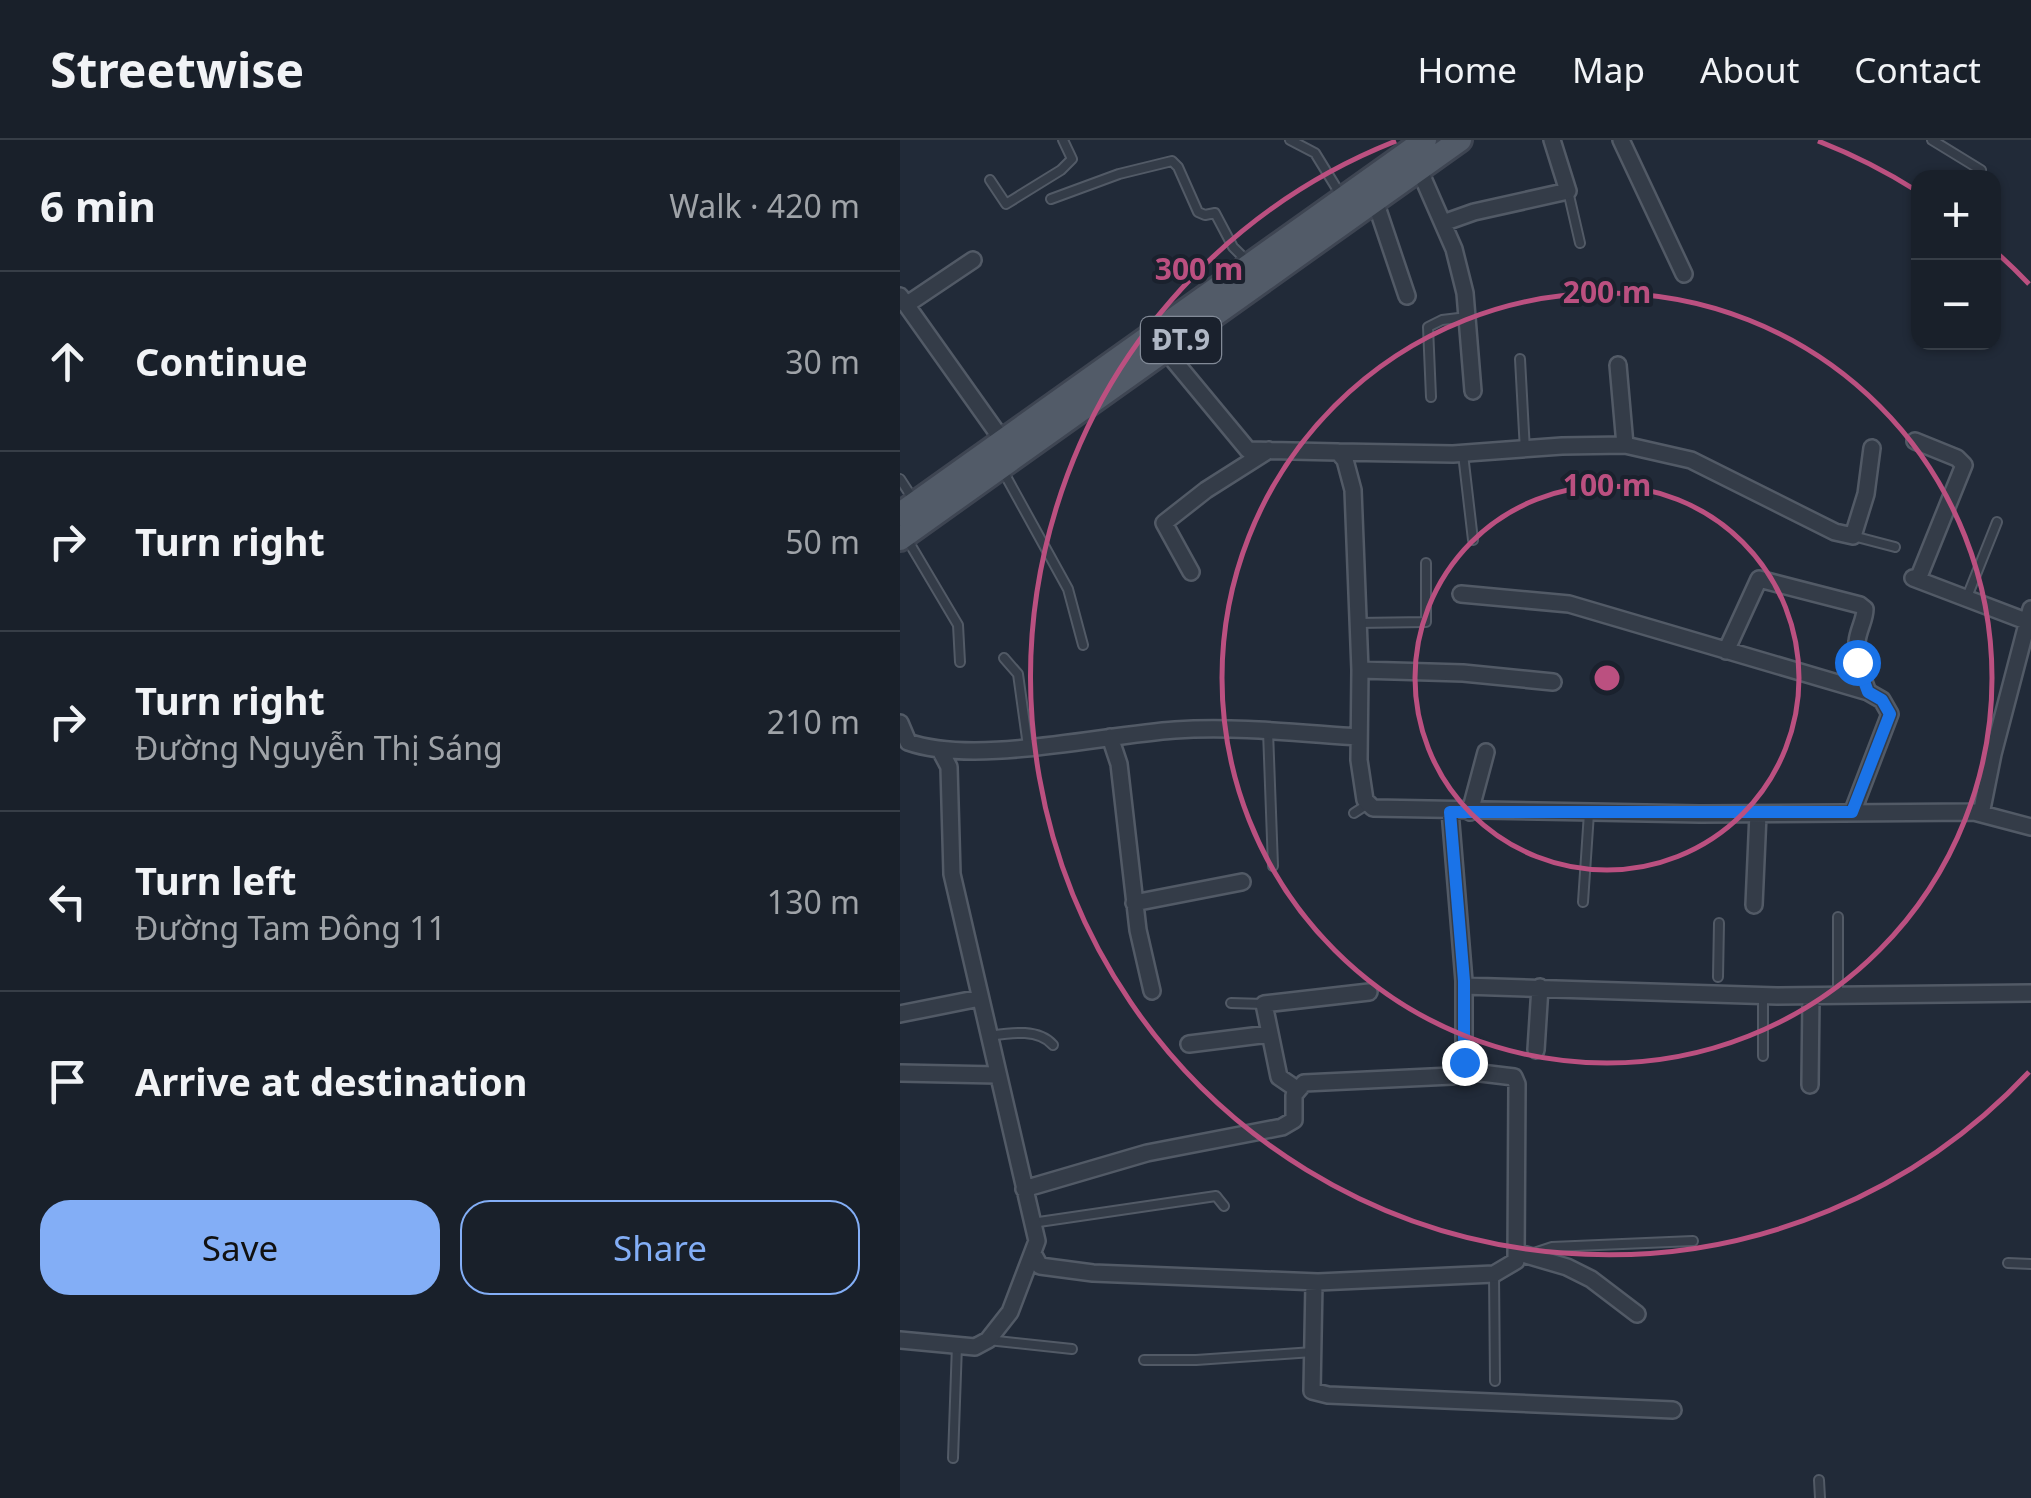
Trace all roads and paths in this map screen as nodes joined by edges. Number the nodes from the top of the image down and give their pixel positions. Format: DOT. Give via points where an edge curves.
graph roads {
  1 [pos="1063,140"];
  2 [pos="1290,140"];
  3 [pos="1426,140"];
  4 [pos="1460,140"];
  5 [pos="1552,140"];
  6 [pos="1621,140"];
  7 [pos="1932,140"];
  8 [pos="1419,169"];
  9 [pos="1981,170"];
  10 [pos="990,180"];
  11 [pos="1568,192"];
  12 [pos="1051,199"];
  13 [pos="1343,199"];
  14 [pos="1376,201"];
  15 [pos="1444,224"];
  16 [pos="1580,242"];
  17 [pos="973,260"];
  18 [pos="1251,265"];
  19 [pos="1684,274"];
  20 [pos="1407,296"];
  21 [pos="903,301"];
  22 [pos="1467,317"];
  23 [pos="1166,351"];
  24 [pos="1520,359"];
  25 [pos="1618,366"];
  26 [pos="1473,391"];
  27 [pos="1431,397"];
  28 [pos="1002,441"];
  29 [pos="1916,442"];
  30 [pos="1625,445"];
  31 [pos="1872,448"];
  32 [pos="1270,450"];
  33 [pos="1525,451"];
  34 [pos="1338,452"];
  35 [pos="1463,454"];
  36 [pos="1000,467"];
  37 [pos="900,478"];
  38 [pos="1996,522"];
  39 [pos="905,523"];
  40 [pos="1854,536"];
  41 [pos="1472,540"];
  42 [pos="1895,547"];
  43 [pos="1426,563"];
  44 [pos="1191,572"];
  45 [pos="1461,594"];
  46 [pos="1966,598"];
  47 [pos="2030,618"];
  48 [pos="1358,622"];
  49 [pos="1083,645"];
  50 [pos="1726,651"];
  51 [pos="1004,658"];
  52 [pos="960,662"];
  53 [pos="1360,670"];
  54 [pos="1553,682"];
  55 [pos="1868,692"];
  56 [pos="900,723"];
  57 [pos="1268,732"];
  58 [pos="1110,737"];
  59 [pos="1359,737"];
  60 [pos="1028,746"];
  61 [pos="940,750"];
  62 [pos="1486,752"];
  63 [pos="1450,812"];
  64 [pos="1470,812"];
  65 [pos="1852,812"];
  66 [pos="1589,813"];
  67 [pos="1758,814"];
  68 [pos="1981,814"];
  69 [pos="2031,827"];
  70 [pos="1273,866"];
  71 [pos="1242,882"];
  72 [pos="1583,902"];
  73 [pos="1134,903"];
  74 [pos="1754,905"];
  75 [pos="1838,917"];
  76 [pos="1718,922"];
  77 [pos="1718,977"];
  78 [pos="1464,986"];
  79 [pos="1540,987"];
  80 [pos="1152,991"];
  81 [pos="1369,992"];
  82 [pos="2031,993"];
  83 [pos="1838,995"];
  84 [pos="1763,996"];
  85 [pos="1811,996"];
  86 [pos="980,998"];
  87 [pos="1231,1003"];
  88 [pos="1264,1004"];
  89 [pos="900,1014"];
  90 [pos="1268,1034"];
  91 [pos="989,1036"];
  92 [pos="1189,1044"];
  93 [pos="1053,1045"];
  94 [pos="1536,1050"];
  95 [pos="1763,1056"];
  96 [pos="1464,1071"];
  97 [pos="900,1073"];
  98 [pos="997,1075"];
  99 [pos="1810,1085"];
  100 [pos="1298,1090"];
  101 [pos="1024,1189"];
  102 [pos="1224,1206"];
  103 [pos="1032,1223"];
  104 [pos="1694,1241"];
  105 [pos="1521,1254"];
  106 [pos="1034,1256"];
  107 [pos="2008,1263"];
  108 [pos="2031,1264"];
  109 [pos="1494,1274"];
  110 [pos="1314,1282"];
  111 [pos="1638,1314"];
  112 [pos="900,1340"];
  113 [pos="988,1340"];
  114 [pos="957,1345"];
  115 [pos="1072,1349"];
  116 [pos="1313,1352"];
  117 [pos="1144,1360"];
  118 [pos="1494,1381"];
  119 [pos="1674,1410"];
  120 [pos="953,1458"];
  121 [pos="1819,1480"];
  122 [pos="1820,1498"];
  1 -- 10 [label="lane" via="1072,158 1006,204"];
  2 -- 13 [label="lane" via="1315,153"];
  3 -- 13 [label="main road, ĐT.9"];
  4 -- 8 [label="main road, ĐT.9"];
  5 -- 11 [label="street"];
  6 -- 19 [label="street"];
  7 -- 9 [label="lane"];
  8 -- 14 [label="main road, ĐT.9"];
  8 -- 15 [label="street"];
  11 -- 15 [label="street"];
  11 -- 16 [label="lane"];
  12 -- 18 [label="lane" via="1172,161 1198,212 1215,212"];
  13 -- 18 [label="main road, ĐT.9"];
  14 -- 20 [label="street"];
  14 -- 23 [label="main road, ĐT.9"];
  15 -- 22 [label="street"];
  17 -- 21 [label="street"];
  18 -- 28 [label="main road, ĐT.9"];
  21 -- 28 [label="street"];
  22 -- 26 [label="street"];
  22 -- 27 [label="lane" via="1428,327"];
  23 -- 32 [label="street" via="1248,450"];
  23 -- 36 [label="main road, ĐT.9"];
  24 -- 33 [label="lane"];
  25 -- 30 [label="street"];
  28 -- 39 [label="main road, ĐT.9"];
  29 -- 46 [label="street" via="1964,464 1914,578"];
  30 -- 33 [label="street"];
  30 -- 40 [label="street" via="1691,460"];
  31 -- 40 [label="street"];
  32 -- 34 [label="street"];
  32 -- 44 [label="street" via="1164,524"];
  33 -- 35 [label="street"];
  34 -- 35 [label="street"];
  34 -- 48 [label="street" via="1352,490"];
  35 -- 41 [label="lane"];
  36 -- 39 [label="main road, ĐT.9"];
  36 -- 49 [label="lane" via="1068,589"];
  37 -- 39 [label="lane"];
  38 -- 46 [label="lane"];
  39 -- 52 [label="lane" via="958,625"];
  40 -- 42 [label="lane"];
  43 -- 48 [label="lane" via="1426,622"];
  45 -- 50 [label="street" via="1569,604"];
  46 -- 47 [label="street"];
  47 -- 68 [label="street"];
  48 -- 53 [label="street"];
  50 -- 55 [label="street"];
  50 -- 55 [label="street" via="1759,579 1860,604 1866,616 1857,662"];
  51 -- 60 [label="lane" via="1018,674"];
  53 -- 54 [label="street"];
  53 -- 59 [label="street"];
  55 -- 65 [label="street" via="1890,714"];
  56 -- 61 [label="street" via="908,742"];
  57 -- 58 [label="street" via="1213,728"];
  57 -- 59 [label="street"];
  57 -- 70 [label="lane"];
  58 -- 60 [label="street"];
  58 -- 73 [label="street" via="1119,764"];
  59 -- 63 [label="street" via="1361,809"];
  60 -- 61 [label="street"];
  61 -- 86 [label="street" via="949,767 952,874"];
  62 -- 64 [label="street"];
  63 -- 64 [label="street"];
  63 -- 78 [label="street"];
  64 -- 66 [label="street"];
  65 -- 67 [label="street"];
  65 -- 68 [label="street"];
  66 -- 67 [label="street"];
  66 -- 72 [label="lane"];
  67 -- 74 [label="street"];
  68 -- 69 [label="street"];
  71 -- 73 [label="street"];
  73 -- 80 [label="street"];
  75 -- 83 [label="lane"];
  76 -- 77 [label="lane"];
  78 -- 79 [label="street"];
  78 -- 96 [label="street"];
  79 -- 84 [label="street"];
  79 -- 94 [label="street"];
  81 -- 88 [label="street"];
  82 -- 83 [label="street"];
  83 -- 85 [label="street"];
  84 -- 85 [label="street"];
  84 -- 95 [label="lane"];
  85 -- 99 [label="street"];
  86 -- 89 [label="street"];
  86 -- 91 [label="street"];
  87 -- 88 [label="lane"];
  88 -- 90 [label="street"];
  90 -- 92 [label="street"];
  90 -- 100 [label="street" via="1279,1077"];
  91 -- 93 [label="lane" via="1034,1034"];
  91 -- 98 [label="street"];
  96 -- 100 [label="street" via="1304,1083"];
  96 -- 105 [label="street" via="1514,1077 1517,1084"];
  97 -- 98 [label="street"];
  98 -- 101 [label="street"];
  100 -- 101 [label="street" via="1294,1120 1282,1128 1147,1152"];
  101 -- 103 [label="street"];
  102 -- 103 [label="lane" via="1216,1196"];
  103 -- 106 [label="street"];
  104 -- 105 [label="lane"];
  105 -- 109 [label="street"];
  105 -- 111 [label="street" via="1567,1267"];
  106 -- 110 [label="street" via="1040,1266 1093,1273"];
  106 -- 113 [label="street" via="1010,1312"];
  107 -- 108 [label="lane"];
  109 -- 110 [label="street"];
  109 -- 118 [label="lane"];
  110 -- 116 [label="street"];
  112 -- 114 [label="street"];
  113 -- 114 [label="street"];
  113 -- 115 [label="lane"];
  114 -- 120 [label="lane"];
  116 -- 117 [label="lane"];
  116 -- 119 [label="street" via="1312,1391 1328,1395"];
  121 -- 122 [label="lane"];
}
